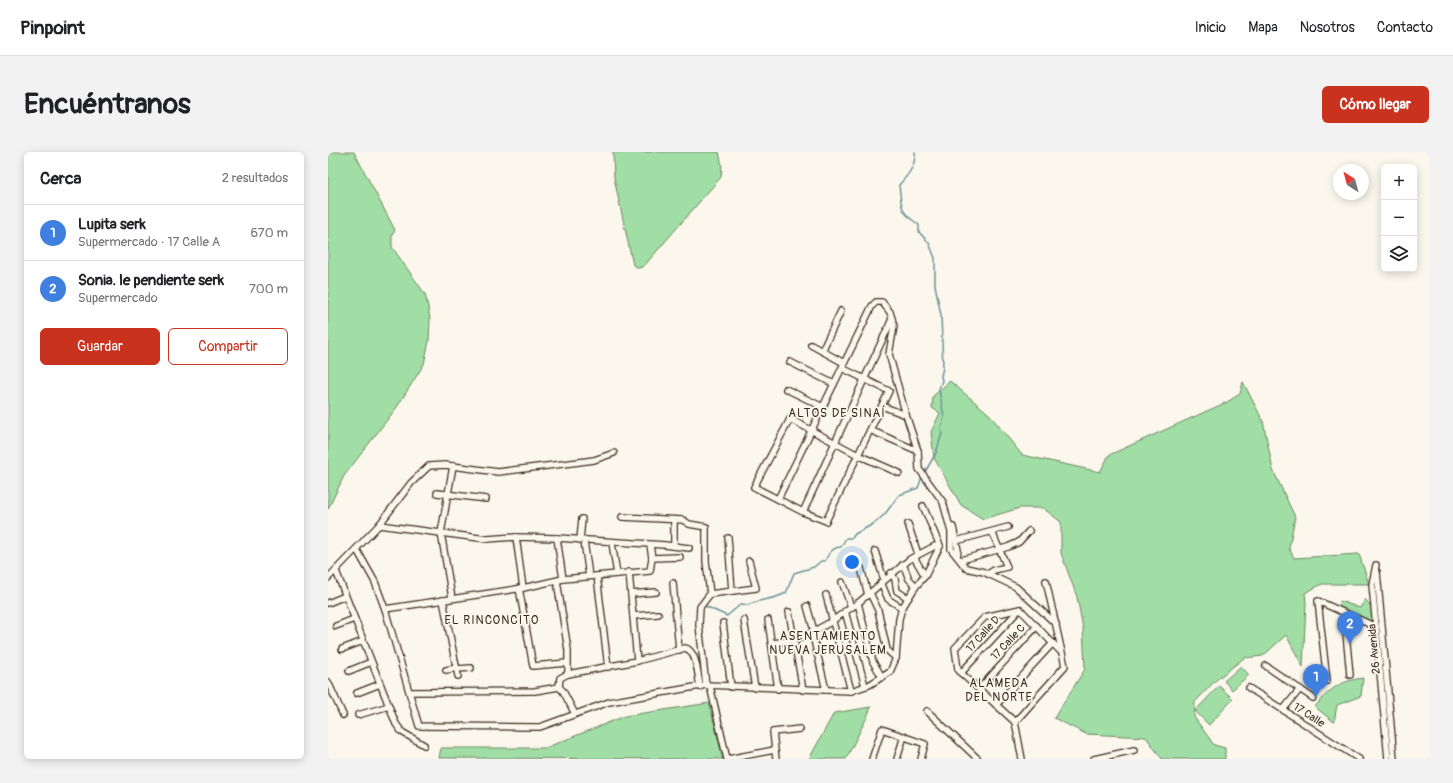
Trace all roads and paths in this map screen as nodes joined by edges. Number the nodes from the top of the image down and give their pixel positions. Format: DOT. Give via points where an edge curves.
graph roads {
  1 [pos="842,311"];
  2 [pos="892,319"];
  3 [pos="811,345"];
  4 [pos="822,351"];
  5 [pos="790,362"];
  6 [pos="843,366"];
  7 [pos="866,379"];
  8 [pos="834,384"];
  9 [pos="786,389"];
  10 [pos="882,406"];
  11 [pos="823,407"];
  12 [pos="906,415"];
  13 [pos="812,430"];
  14 [pos="870,430"];
  15 [pos="836,443"];
  16 [pos="918,451"];
  17 [pos="614,453"];
  18 [pos="858,455"];
  19 [pos="453,466"];
  20 [pos="899,473"];
  21 [pos="437,492"];
  22 [pos="448,494"];
  23 [pos="486,499"];
  24 [pos="778,499"];
  25 [pos="923,506"];
  26 [pos="802,512"];
  27 [pos="622,517"];
  28 [pos="582,519"];
  29 [pos="674,520"];
  30 [pos="948,522"];
  31 [pos="908,524"];
  32 [pos="379,526"];
  33 [pos="1008,527"];
  34 [pos="1029,531"];
  35 [pos="992,532"];
  36 [pos="441,533"];
  37 [pos="516,537"];
  38 [pos="557,538"];
  39 [pos="728,538"];
  40 [pos="582,540"];
  41 [pos="956,541"];
  42 [pos="612,542"];
  43 [pos="650,545"];
  44 [pos="674,546"];
  45 [pos="940,546"];
  46 [pos="689,548"];
  47 [pos="999,549"];
  48 [pos="357,550"];
  49 [pos="875,551"];
  50 [pos="957,555"];
  51 [pos="916,556"];
  52 [pos="680,557"];
  53 [pos="652,558"];
  54 [pos="749,562"];
  55 [pos="903,564"];
  56 [pos="861,568"];
  57 [pos="336,571"];
  58 [pos="629,572"];
  59 [pos="892,573"];
  60 [pos="617,574"];
  61 [pos="988,574"];
  62 [pos="589,576"];
  63 [pos="597,576"];
  64 [pos="925,576"];
  65 [pos="328,578"];
  66 [pos="560,580"];
  67 [pos="882,581"];
  68 [pos="1046,581"];
  69 [pos="842,582"];
  70 [pos="673,583"];
  71 [pos="916,586"];
  72 [pos="521,588"];
  73 [pos="732,591"];
  74 [pos="656,592"];
  75 [pos="631,594"];
  76 [pos="710,594"];
  77 [pos="869,594"];
  78 [pos="826,595"];
  79 [pos="345,596"];
  80 [pos="452,598"];
  81 [pos="908,598"];
  82 [pos="443,600"];
  83 [pos="328,603"];
  84 [pos="858,603"];
  85 [pos="807,606"];
  86 [pos="851,608"];
  87 [pos="902,608"];
  88 [pos="385,609"];
  89 [pos="1020,609"];
  90 [pos="844,611"];
  91 [pos="789,612"];
  92 [pos="1344,612"];
  93 [pos="658,614"];
  94 [pos="633,616"];
  95 [pos="354,619"];
  96 [pos="744,620"];
  97 [pos="768,620"];
  98 [pos="832,621"];
  99 [pos="722,623"];
  100 [pos="1056,624"];
  101 [pos="336,626"];
  102 [pos="1036,626"];
  103 [pos="1376,627"];
  104 [pos="813,632"];
  105 [pos="795,639"];
  106 [pos="363,641"];
  107 [pos="772,643"];
  108 [pos="1053,643"];
  109 [pos="342,649"];
  110 [pos="679,650"];
  111 [pos="1062,653"];
  112 [pos="896,658"];
  113 [pos="637,661"];
  114 [pos="371,662"];
  115 [pos="567,663"];
  116 [pos="1266,666"];
  117 [pos="608,667"];
  118 [pos="471,668"];
  119 [pos="457,669"];
  120 [pos="446,670"];
  121 [pos="349,671"];
  122 [pos="962,673"];
  123 [pos="568,674"];
  124 [pos="1350,675"];
  125 [pos="458,676"];
  126 [pos="882,677"];
  127 [pos="1327,681"];
  128 [pos="328,682"];
  129 [pos="380,684"];
  130 [pos="559,686"];
  131 [pos="705,686"];
  132 [pos="865,686"];
  133 [pos="731,687"];
  134 [pos="755,688"];
  135 [pos="1249,688"];
  136 [pos="778,689"];
  137 [pos="979,689"];
  138 [pos="1300,689"];
  139 [pos="803,690"];
  140 [pos="826,690"];
  141 [pos="851,691"];
  142 [pos="410,692"];
  143 [pos="357,693"];
  144 [pos="1313,698"];
  145 [pos="996,705"];
  146 [pos="389,706"];
  147 [pos="1282,710"];
  148 [pos="927,711"];
  149 [pos="575,714"];
  150 [pos="343,715"];
  151 [pos="358,716"];
  152 [pos="1015,722"];
  153 [pos="800,729"];
  154 [pos="904,736"];
  155 [pos="424,745"];
  156 [pos="774,750"];
  157 [pos="1134,750"];
  158 [pos="728,759"];
  159 [pos="776,759"];
  160 [pos="872,759"];
  161 [pos="897,759"];
  162 [pos="921,759"];
  163 [pos="978,759"];
  164 [pos="1022,759"];
  165 [pos="1094,759"];
  166 [pos="1360,759"];
  167 [pos="1388,759"];
  168 [pos="1394,759"];
  1 -- 4 [label="street"];
  2 -- 6 [label="street" via="882,302 876,302"];
  2 -- 7 [label="street"];
  2 -- 12 [label="street" via="894,326 889,354"];
  3 -- 4 [label="street"];
  4 -- 6 [label="street"];
  5 -- 8 [label="street"];
  6 -- 7 [label="street"];
  6 -- 8 [label="street"];
  7 -- 10 [label="street" via="888,391"];
  7 -- 15 [label="street"];
  8 -- 11 [label="street"];
  9 -- 11 [label="street"];
  10 -- 12 [label="street"];
  10 -- 14 [label="street"];
  11 -- 13 [label="street"];
  12 -- 16 [label="street"];
  13 -- 15 [label="street"];
  13 -- 24 [label="street"];
  13 -- 24 [label="street" via="790,419 754,487"];
  14 -- 16 [label="street"];
  14 -- 18 [label="street"];
  15 -- 18 [label="street"];
  15 -- 26 [label="street"];
  16 -- 30 [label="street" via="919,469 943,502"];
  17 -- 19 [label="street" via="594,460 498,472"];
  18 -- 20 [label="street"];
  18 -- 26 [label="street" via="826,521"];
  19 -- 22 [label="street"];
  19 -- 32 [label="street" via="429,466 420,472"];
  21 -- 22 [label="street"];
  22 -- 23 [label="street"];
  22 -- 36 [label="street"];
  24 -- 26 [label="street"];
  25 -- 45 [label="street"];
  27 -- 29 [label="street"];
  28 -- 40 [label="street"];
  29 -- 44 [label="street"];
  29 -- 76 [label="street" via="706,526 706,561"];
  30 -- 41 [label="street" via="951,521"];
  30 -- 50 [label="street"];
  31 -- 51 [label="street"];
  32 -- 36 [label="street"];
  32 -- 48 [label="street"];
  33 -- 35 [label="street"];
  34 -- 47 [label="street" via="1019,542"];
  35 -- 41 [label="street"];
  35 -- 47 [label="street"];
  36 -- 37 [label="street" via="487,539"];
  36 -- 80 [label="street"];
  37 -- 38 [label="street"];
  37 -- 72 [label="street"];
  38 -- 40 [label="street"];
  38 -- 66 [label="street"];
  39 -- 73 [label="street"];
  40 -- 42 [label="street"];
  40 -- 62 [label="street"];
  41 -- 50 [label="street"];
  42 -- 43 [label="street"];
  42 -- 60 [label="street"];
  43 -- 44 [label="street"];
  43 -- 53 [label="street"];
  44 -- 46 [label="street"];
  45 -- 51 [label="street"];
  45 -- 64 [label="street"];
  47 -- 50 [label="street"];
  47 -- 61 [label="street" via="1007,567"];
  48 -- 57 [label="street"];
  48 -- 88 [label="street" via="375,582"];
  49 -- 67 [label="street"];
  50 -- 61 [label="street" via="966,568"];
  51 -- 55 [label="street"];
  51 -- 64 [label="street"];
  52 -- 53 [label="street"];
  53 -- 58 [label="street" via="650,570"];
  54 -- 73 [label="street" via="756,588"];
  55 -- 59 [label="street"];
  55 -- 71 [label="street"];
  56 -- 77 [label="street"];
  57 -- 65 [label="street"];
  57 -- 79 [label="street"];
  58 -- 60 [label="street"];
  58 -- 75 [label="street"];
  59 -- 67 [label="street"];
  59 -- 81 [label="street" via="896,579 897,591"];
  60 -- 63 [label="street"];
  61 -- 100 [label="street" via="1020,589"];
  62 -- 63 [label="street"];
  62 -- 66 [label="street"];
  63 -- 117 [label="street"];
  64 -- 71 [label="street"];
  66 -- 72 [label="street"];
  66 -- 115 [label="street" via="568,650"];
  67 -- 77 [label="street"];
  67 -- 87 [label="street" via="888,599"];
  68 -- 100 [label="street"];
  69 -- 86 [label="street"];
  70 -- 110 [label="street"];
  71 -- 81 [label="street"];
  72 -- 80 [label="street"];
  72 -- 115 [label="street" via="533,666"];
  73 -- 76 [label="street"];
  74 -- 75 [label="street"];
  75 -- 94 [label="street"];
  76 -- 131 [label="street" via="700,607 699,625"];
  77 -- 84 [label="street"];
  77 -- 112 [label="street" via="878,610 887,650"];
  78 -- 98 [label="street"];
  79 -- 83 [label="street"];
  79 -- 95 [label="street"];
  80 -- 82 [label="street"];
  81 -- 87 [label="street"];
  82 -- 88 [label="street"];
  82 -- 119 [label="street"];
  84 -- 86 [label="street"];
  84 -- 126 [label="street" via="873,662"];
  85 -- 104 [label="street"];
  86 -- 90 [label="street"];
  87 -- 112 [label="street"];
  88 -- 142 [label="street"];
  89 -- 102 [label="street"];
  89 -- 122 [label="street, 17 Calle D"];
  89 -- 122 [label="street" via="985,617 955,648 958,669"];
  90 -- 98 [label="street"];
  90 -- 132 [label="street"];
  91 -- 105 [label="street"];
  92 -- 103 [label="street"];
  92 -- 124 [label="street"];
  92 -- 127 [label="street" via="1318,601"];
  93 -- 94 [label="street"];
  94 -- 113 [label="street"];
  95 -- 101 [label="street"];
  95 -- 106 [label="street"];
  96 -- 134 [label="street"];
  97 -- 107 [label="street"];
  98 -- 104 [label="street"];
  98 -- 141 [label="street"];
  99 -- 133 [label="street"];
  100 -- 111 [label="street"];
  102 -- 108 [label="street"];
  102 -- 137 [label="street, 17 Calle C"];
  103 -- 167 [label="street, 26 Avenida"];
  103 -- 168 [label="street, 26 Avenida" via="1372,584 1376,565"];
  104 -- 105 [label="street"];
  104 -- 140 [label="street"];
  105 -- 107 [label="street"];
  105 -- 139 [label="street"];
  106 -- 109 [label="street"];
  106 -- 114 [label="street"];
  107 -- 136 [label="street"];
  108 -- 111 [label="street"];
  108 -- 145 [label="street"];
  110 -- 113 [label="street"];
  110 -- 131 [label="street" via="685,648 691,651"];
  111 -- 152 [label="street" via="1065,666"];
  112 -- 126 [label="street" via="890,672"];
  113 -- 117 [label="street"];
  114 -- 121 [label="street"];
  114 -- 129 [label="street"];
  115 -- 123 [label="street"];
  116 -- 138 [label="street"];
  117 -- 123 [label="street"];
  118 -- 119 [label="street"];
  119 -- 120 [label="street"];
  119 -- 125 [label="street"];
  122 -- 137 [label="street"];
  123 -- 130 [label="street" via="560,678"];
  126 -- 132 [label="street"];
  128 -- 150 [label="street"];
  129 -- 143 [label="street"];
  129 -- 146 [label="street"];
  130 -- 142 [label="street" via="535,691"];
  130 -- 149 [label="street"];
  131 -- 133 [label="street"];
  131 -- 149 [label="street" via="616,701"];
  131 -- 158 [label="street"];
  132 -- 141 [label="street"];
  133 -- 134 [label="street"];
  134 -- 136 [label="street"];
  135 -- 147 [label="street, 17 Calle"];
  136 -- 139 [label="street"];
  137 -- 145 [label="street"];
  138 -- 144 [label="street"];
  138 -- 147 [label="street"];
  139 -- 140 [label="street"];
  140 -- 141 [label="street"];
  142 -- 149 [label="street" via="417,722 422,726 540,727"];
  145 -- 152 [label="street"];
  146 -- 151 [label="street"];
  146 -- 155 [label="street" via="399,729"];
  147 -- 166 [label="street, 17 Calle"];
  148 -- 163 [label="street"];
  152 -- 164 [label="street"];
  153 -- 156 [label="street" via="773,732"];
  154 -- 160 [label="street" via="882,729"];
  154 -- 161 [label="street"];
  154 -- 162 [label="street" via="925,744"];
  156 -- 158 [label="street"];
  156 -- 159 [label="street"];
  157 -- 165 [label="street"];
}
